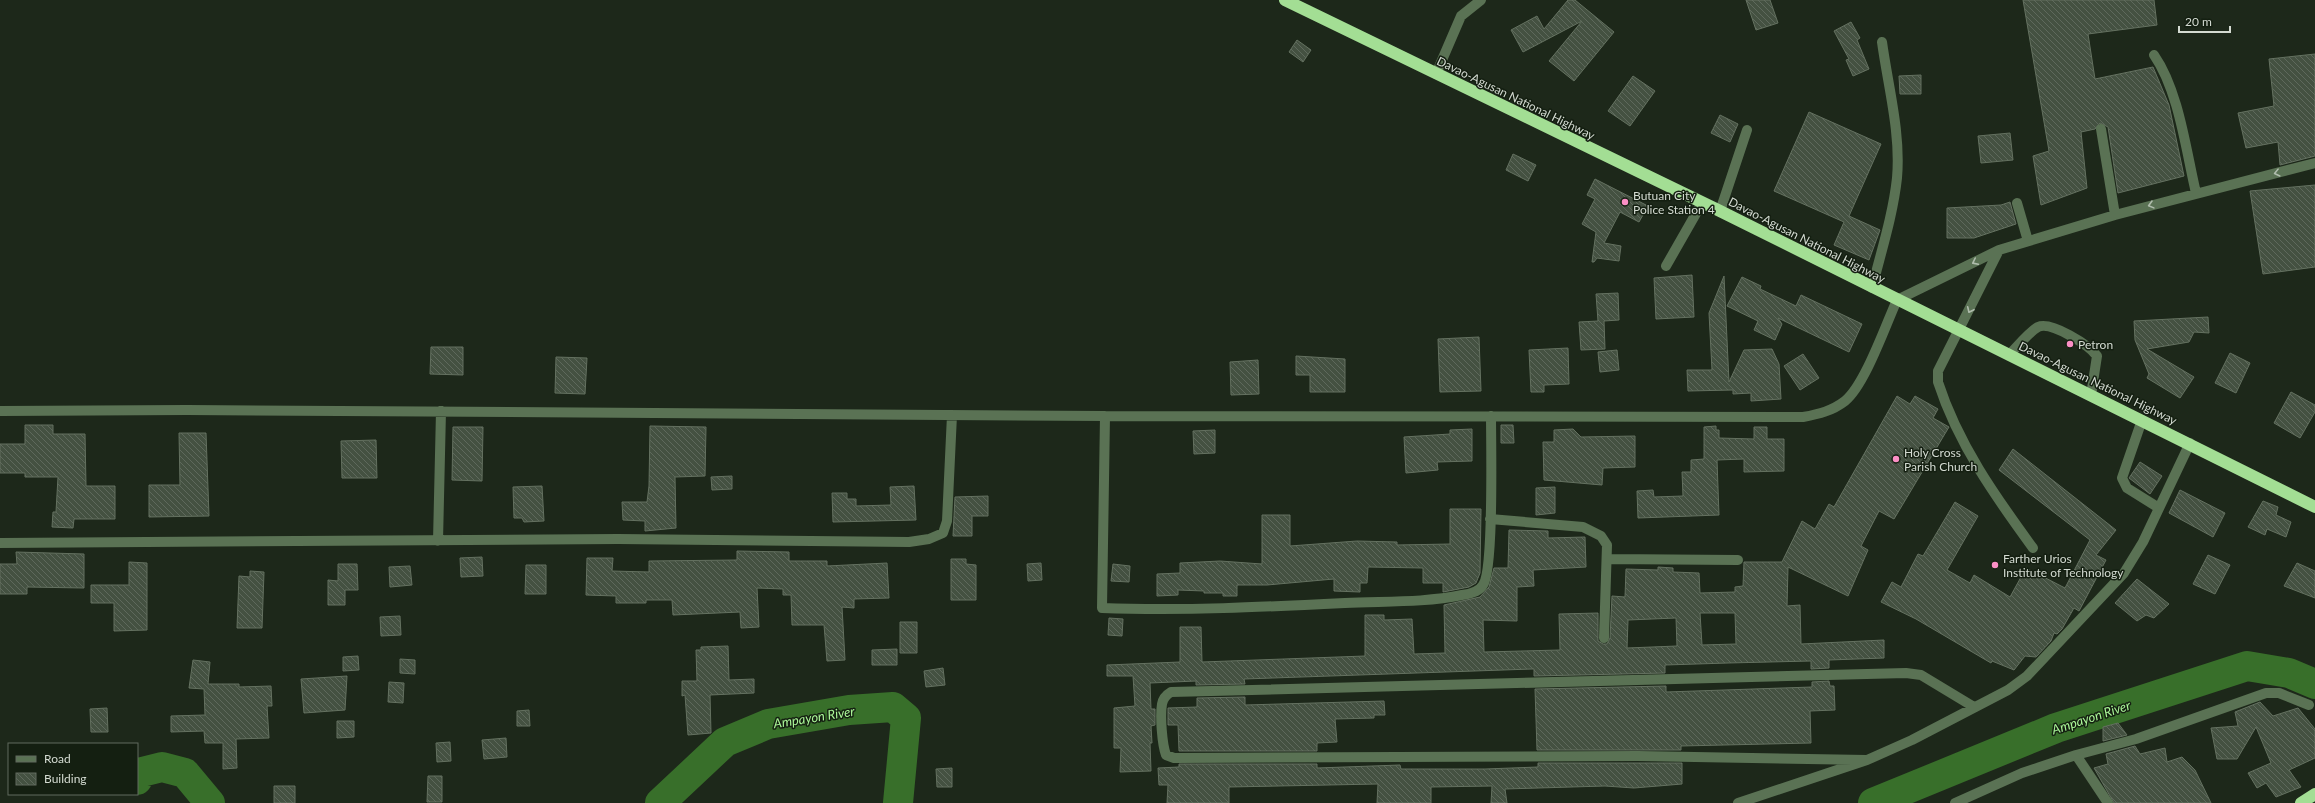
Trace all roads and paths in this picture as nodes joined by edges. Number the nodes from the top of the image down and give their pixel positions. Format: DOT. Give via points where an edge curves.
graph roads {
  1 [pos="1285,0"];
  2 [pos="1480,0"];
  3 [pos="1882,42"];
  4 [pos="2154,55"];
  5 [pos="1436,74"];
  6 [pos="2101,129"];
  7 [pos="1746,130"];
  8 [pos="2315,163"];
  9 [pos="2196,193"];
  10 [pos="1702,203"];
  11 [pos="2017,203"];
  12 [pos="1720,211"];
  13 [pos="2115,214"];
  14 [pos="2028,241"];
  15 [pos="2000,250"];
  16 [pos="1666,266"];
  17 [pos="1872,288"];
  18 [pos="1896,300"];
  19 [pos="1960,331"];
  20 [pos="2009,355"];
  21 [pos="2091,395"];
  22 [pos="0,410"];
  23 [pos="441,411"];
  24 [pos="952,416"];
  25 [pos="1105,416"];
  26 [pos="1491,416"];
  27 [pos="2142,420"];
  28 [pos="2190,443"];
  29 [pos="2315,507"];
  30 [pos="2159,508"];
  31 [pos="1490,519"];
  32 [pos="438,541"];
  33 [pos="0,543"];
  34 [pos="2032,548"];
  35 [pos="1607,558"];
  36 [pos="1738,560"];
  37 [pos="1604,638"];
  38 [pos="2309,705"];
  39 [pos="1974,707"];
  40 [pos="2076,755"];
  41 [pos="1867,760"];
  42 [pos="2315,794"];
  43 [pos="1738,803"];
  44 [pos="1955,803"];
  45 [pos="2108,803"];
  46 [pos="2301,803"];
  1 -- 5 [label="highway, Davao-Agusan National Highway"];
  2 -- 5 [label="street" via="1461,16"];
  3 -- 17 [label="street" via="1896,137 1897,177 1892,209"];
  4 -- 9 [label="street" via="2165,71 2173,94"];
  5 -- 10 [label="highway, Davao-Agusan National Highway"];
  6 -- 13 [label="street"];
  7 -- 12 [label="street"];
  8 -- 9 [label="street, one-way"];
  9 -- 13 [label="street, one-way"];
  10 -- 12 [label="highway, Davao-Agusan National Highway"];
  10 -- 16 [label="street"];
  11 -- 14 [label="street"];
  12 -- 17 [label="highway, Davao-Agusan National Highway"];
  13 -- 14 [label="street"];
  14 -- 15 [label="street"];
  15 -- 18 [label="street, one-way"];
  15 -- 19 [label="street, one-way"];
  17 -- 18 [label="highway, Davao-Agusan National Highway"];
  18 -- 19 [label="highway, Davao-Agusan National Highway"];
  18 -- 26 [label="street" via="1861,380 1846,400 1827,412 1803,418"];
  19 -- 20 [label="highway, Davao-Agusan National Highway"];
  19 -- 34 [label="street" via="1938,371 1941,393 1987,486"];
  20 -- 21 [label="highway, Davao-Agusan National Highway"];
  20 -- 21 [label="street" via="2038,327 2049,326 2090,347 2097,356"];
  21 -- 27 [label="highway, Davao-Agusan National Highway"];
  22 -- 23 [label="street"];
  23 -- 24 [label="street"];
  23 -- 32 [label="street"];
  24 -- 25 [label="street"];
  24 -- 32 [label="street" via="947,522 943,533 929,539 909,542"];
  25 -- 26 [label="street"];
  25 -- 31 [label="street" via="1102,608 1231,609 1462,595 1476,592 1485,580"];
  26 -- 31 [label="street"];
  27 -- 28 [label="highway, Davao-Agusan National Highway"];
  27 -- 30 [label="street" via="2122,478 2127,488"];
  28 -- 29 [label="highway, Davao-Agusan National Highway"];
  28 -- 30 [label="street"];
  30 -- 39 [label="street" via="2143,542 2124,573 2055,649 2028,676 2008,690"];
  31 -- 35 [label="street" via="1583,526 1601,536 1607,545"];
  32 -- 33 [label="street"];
  35 -- 36 [label="street"];
  35 -- 37 [label="street"];
  38 -- 40 [label="street" via="2278,693 2266,693 2136,739"];
  39 -- 41 [label="street" via="1912,740"];
  39 -- 41 [label="street" via="1931,680 1906,673 1171,692 1165,696 1162,704 1163,748 1166,755 1174,758 1638,756"];
  40 -- 44 [label="street" via="2022,774"];
  40 -- 45 [label="street"];
  41 -- 43 [label="street"];
  42 -- 46 [label="highway"];
}
